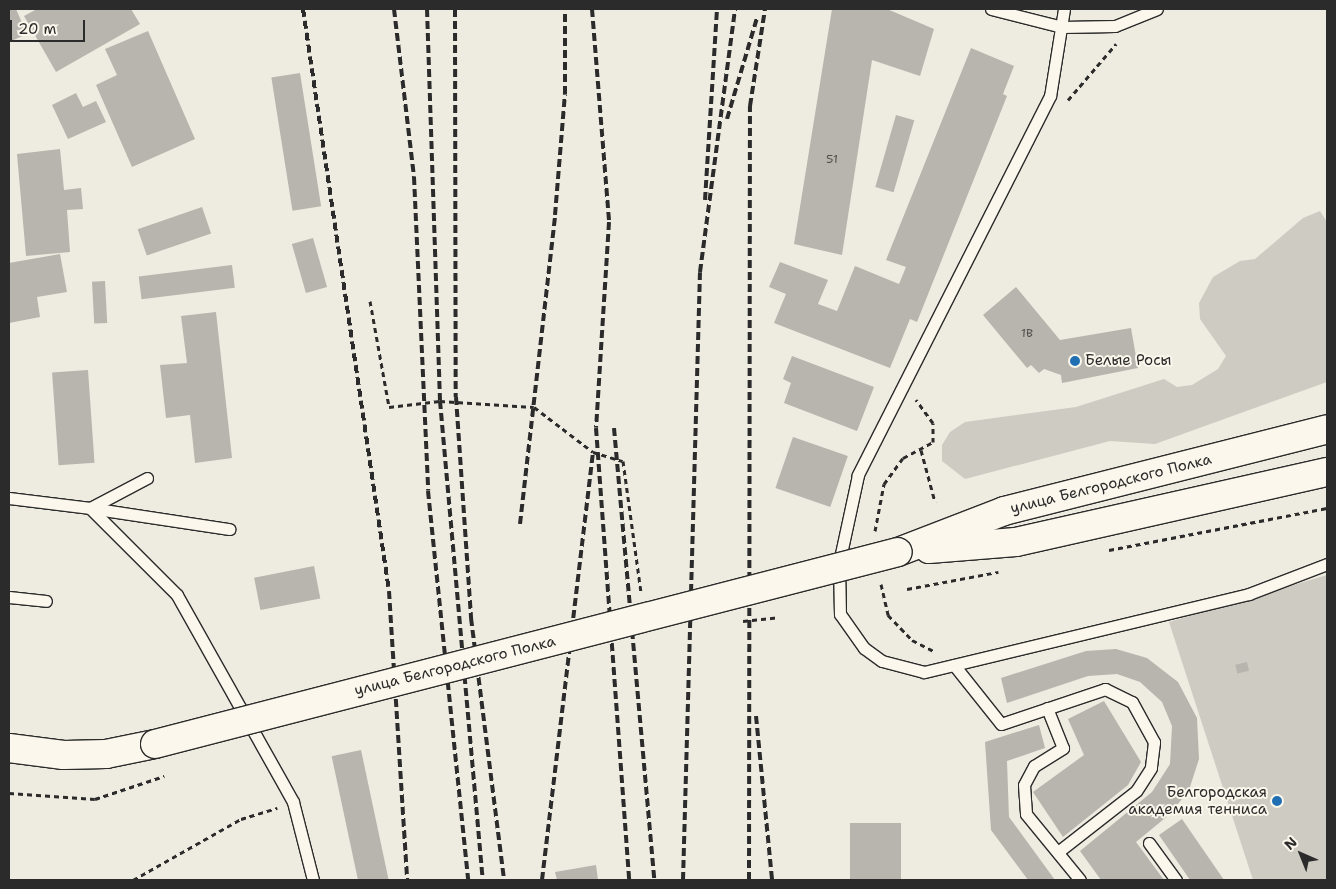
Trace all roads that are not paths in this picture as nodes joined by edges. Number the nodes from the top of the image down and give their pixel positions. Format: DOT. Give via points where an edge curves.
graph roads {
  1 [pos="990,9"];
  2 [pos="1064,9"];
  3 [pos="1157,9"];
  4 [pos="1062,27"];
  5 [pos="1327,429"];
  6 [pos="1327,472"];
  7 [pos="147,478"];
  8 [pos="9,498"];
  9 [pos="90,508"];
  10 [pos="229,529"];
  11 [pos="898,552"];
  12 [pos="1327,564"];
  13 [pos="9,597"];
  14 [pos="46,600"];
  15 [pos="954,665"];
  16 [pos="1047,708"];
  17 [pos="9,748"];
  18 [pos="1149,843"];
  19 [pos="1058,852"];
  20 [pos="313,880"];
  21 [pos="1080,880"];
  22 [pos="1176,880"];
  1 -- 4 [label="lane"];
  2 -- 4 [label="lane"];
  3 -- 4 [label="lane" via="1115,26"];
  4 -- 15 [label="lane" via="1050,96 858,475 839,563 840,614 864,648 902,670 924,672"];
  5 -- 11 [label="main road, улица Белгородского Полка" via="1004,511"];
  6 -- 11 [label="main road, улица Белгородского Полка" via="1016,542"];
  7 -- 9 [label="lane"];
  8 -- 9 [label="lane"];
  9 -- 10 [label="lane"];
  9 -- 20 [label="lane" via="177,595 293,802"];
  11 -- 17 [label="main road, улица Белгородского Полка, bridge" via="155,744 72,755"];
  12 -- 15 [label="lane" via="1250,594"];
  13 -- 14 [label="lane"];
  15 -- 16 [label="lane" via="1001,724"];
  16 -- 19 [label="lane" via="1063,748 1034,766 1024,785 1026,814"];
  16 -- 19 [label="lane" via="1105,689 1132,702 1154,742 1151,768 1136,792"];
  18 -- 22 [label="lane"];
  19 -- 21 [label="lane"];
}
